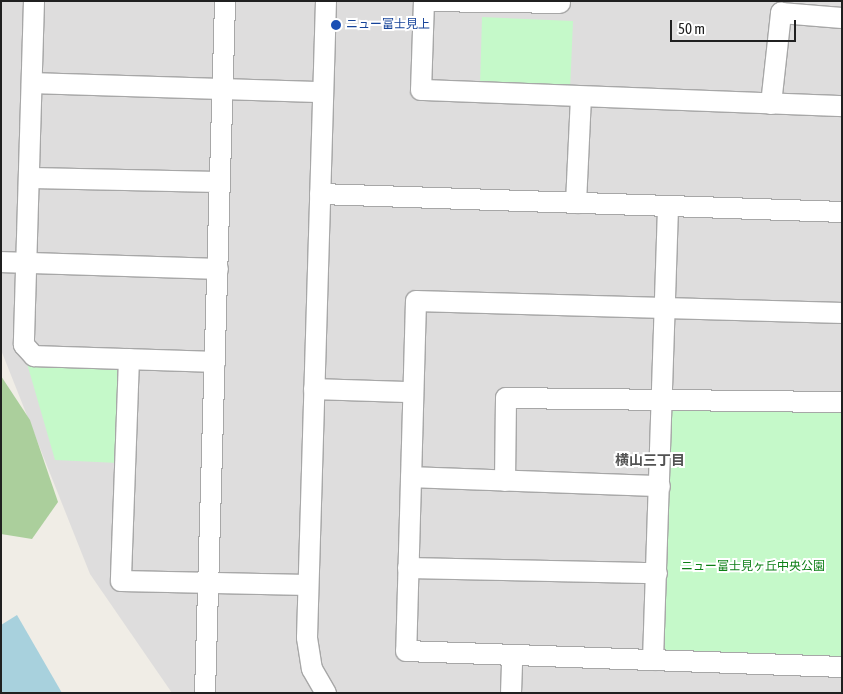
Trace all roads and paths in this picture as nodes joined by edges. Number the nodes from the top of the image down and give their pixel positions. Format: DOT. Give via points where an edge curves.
graph roads {
  1 [pos="34,1"];
  2 [pos="218,1"];
  3 [pos="225,1"];
  4 [pos="326,1"];
  5 [pos="424,1"];
  6 [pos="560,3"];
  7 [pos="842,18"];
  8 [pos="32,84"];
  9 [pos="222,90"];
  10 [pos="323,92"];
  11 [pos="581,98"];
  12 [pos="771,104"];
  13 [pos="842,106"];
  14 [pos="30,178"];
  15 [pos="220,182"];
  16 [pos="320,194"];
  17 [pos="576,203"];
  18 [pos="668,207"];
  19 [pos="842,212"];
  20 [pos="1,262"];
  21 [pos="27,263"];
  22 [pos="218,269"];
  23 [pos="664,309"];
  24 [pos="842,313"];
  25 [pos="129,359"];
  26 [pos="215,362"];
  27 [pos="314,389"];
  28 [pos="412,392"];
  29 [pos="662,401"];
  30 [pos="842,402"];
  31 [pos="411,477"];
  32 [pos="505,481"];
  33 [pos="660,486"];
  34 [pos="408,568"];
  35 [pos="656,573"];
  36 [pos="308,585"];
  37 [pos="208,586"];
  38 [pos="512,655"];
  39 [pos="654,660"];
  40 [pos="842,667"];
  41 [pos="205,693"];
  42 [pos="326,693"];
  43 [pos="511,693"];
  1 -- 8 [label="street"];
  2 -- 3 [label="street"];
  3 -- 9 [label="street"];
  4 -- 10 [label="street"];
  5 -- 6 [label="street"];
  5 -- 11 [label="street" via="421,90"];
  7 -- 12 [label="street" via="781,13"];
  8 -- 9 [label="street"];
  8 -- 14 [label="street"];
  9 -- 10 [label="street"];
  9 -- 15 [label="street"];
  10 -- 16 [label="street"];
  11 -- 12 [label="street"];
  11 -- 17 [label="street"];
  12 -- 13 [label="street"];
  14 -- 15 [label="street"];
  14 -- 21 [label="street"];
  15 -- 22 [label="street"];
  16 -- 17 [label="street"];
  16 -- 27 [label="street"];
  17 -- 18 [label="street"];
  18 -- 19 [label="street"];
  18 -- 23 [label="street"];
  20 -- 21 [label="street"];
  21 -- 22 [label="street"];
  21 -- 25 [label="street" via="24,345 34,356"];
  22 -- 26 [label="street"];
  23 -- 24 [label="street"];
  23 -- 28 [label="street" via="416,301"];
  23 -- 29 [label="street"];
  25 -- 26 [label="street"];
  25 -- 37 [label="street" via="121,581"];
  26 -- 37 [label="street"];
  27 -- 28 [label="street"];
  27 -- 36 [label="street"];
  28 -- 31 [label="street"];
  29 -- 30 [label="street"];
  29 -- 32 [label="street" via="506,398"];
  29 -- 33 [label="street"];
  31 -- 32 [label="street"];
  31 -- 34 [label="street"];
  32 -- 33 [label="street"];
  33 -- 35 [label="street"];
  34 -- 35 [label="street"];
  34 -- 38 [label="street" via="406,651"];
  35 -- 39 [label="street"];
  36 -- 37 [label="street"];
  36 -- 42 [label="street" via="307,638 312,668"];
  37 -- 41 [label="street"];
  38 -- 39 [label="street"];
  38 -- 43 [label="street"];
  39 -- 40 [label="street"];
}
